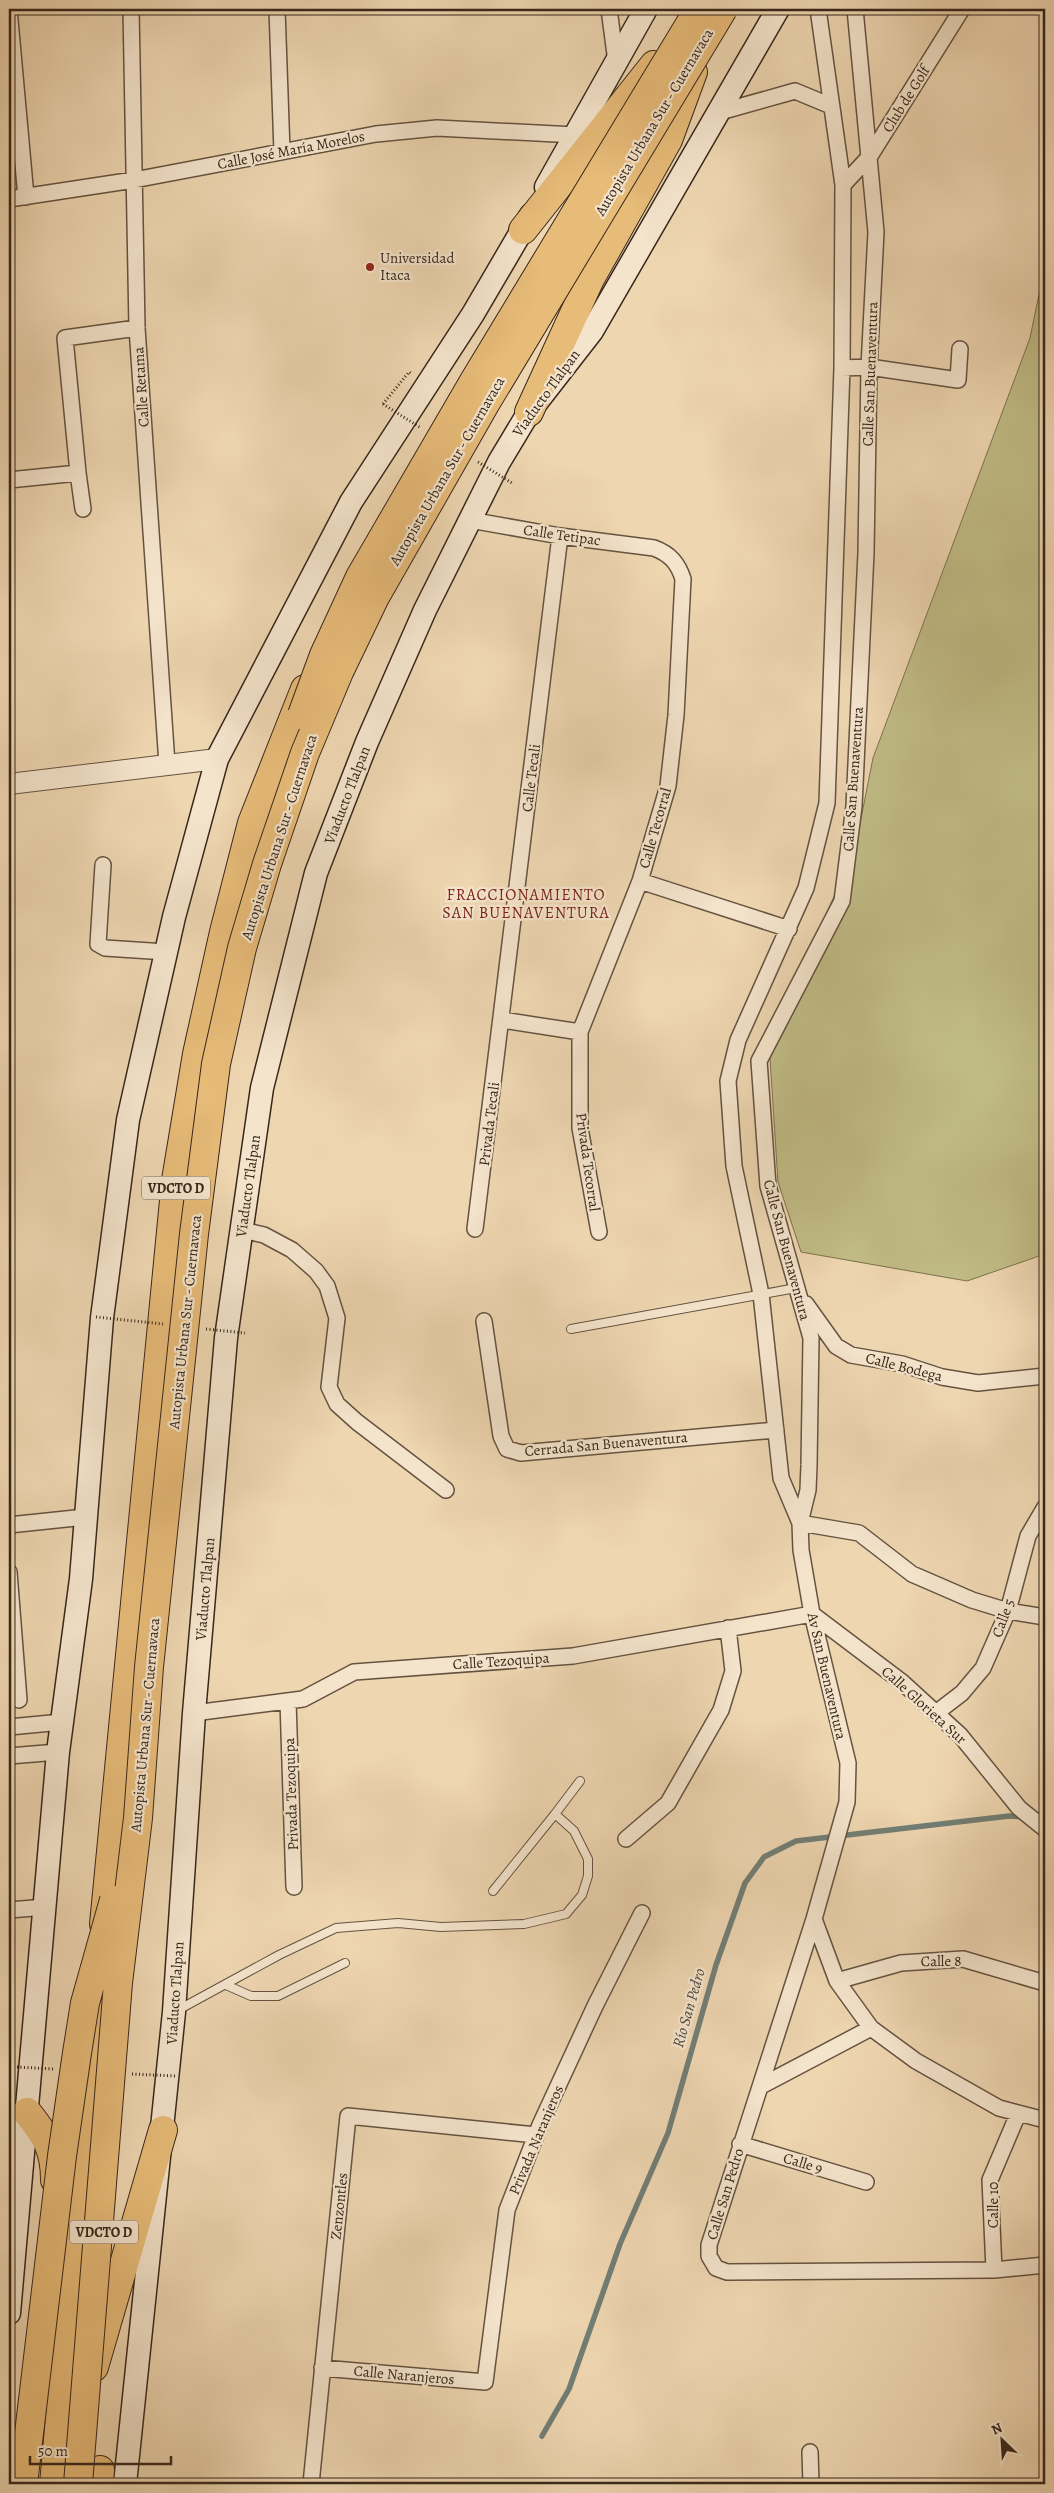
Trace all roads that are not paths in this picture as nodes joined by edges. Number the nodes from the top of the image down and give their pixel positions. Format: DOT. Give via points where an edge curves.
graph roads {
  1 [pos="10,9"];
  2 [pos="131,9"];
  3 [pos="277,9"];
  4 [pos="609,9"];
  5 [pos="646,9"];
  6 [pos="699,9"];
  7 [pos="723,9"];
  8 [pos="730,9"];
  9 [pos="778,9"];
  10 [pos="818,9"];
  11 [pos="855,9"];
  12 [pos="962,9"];
  13 [pos="688,20"];
  14 [pos="699,56"];
  15 [pos="616,62"];
  16 [pos="831,106"];
  17 [pos="720,112"];
  18 [pos="575,134"];
  19 [pos="282,152"];
  20 [pos="870,156"];
  21 [pos="134,180"];
  22 [pos="843,185"];
  23 [pos="26,197"];
  24 [pos="9,199"];
  25 [pos="523,230"];
  26 [pos="137,328"];
  27 [pos="960,349"];
  28 [pos="869,367"];
  29 [pos="842,368"];
  30 [pos="528,412"];
  31 [pos="78,473"];
  32 [pos="9,480"];
  33 [pos="83,510"];
  34 [pos="470,520"];
  35 [pos="560,536"];
  36 [pos="654,548"];
  37 [pos="217,758"];
  38 [pos="167,764"];
  39 [pos="9,784"];
  40 [pos="103,865"];
  41 [pos="640,881"];
  42 [pos="789,929"];
  43 [pos="166,952"];
  44 [pos="502,1020"];
  45 [pos="580,1032"];
  46 [pos="475,1229"];
  47 [pos="242,1230"];
  48 [pos="599,1232"];
  49 [pos="796,1288"];
  50 [pos="761,1294"];
  51 [pos="484,1321"];
  52 [pos="571,1329"];
  53 [pos="1045,1376"];
  54 [pos="776,1430"];
  55 [pos="446,1490"];
  56 [pos="1045,1507"];
  57 [pos="85,1517"];
  58 [pos="800,1523"];
  59 [pos="9,1525"];
  60 [pos="801,1550"];
  61 [pos="9,1572"];
  62 [pos="1008,1611"];
  63 [pos="812,1614"];
  64 [pos="1045,1617"];
  65 [pos="728,1628"];
  66 [pos="19,1700"];
  67 [pos="288,1701"];
  68 [pos="194,1713"];
  69 [pos="936,1713"];
  70 [pos="62,1722"];
  71 [pos="9,1727"];
  72 [pos="58,1752"];
  73 [pos="9,1756"];
  74 [pos="580,1781"];
  75 [pos="555,1814"];
  76 [pos="1045,1829"];
  77 [pos="626,1839"];
  78 [pos="294,1887"];
  79 [pos="492,1891"];
  80 [pos="114,1899"];
  81 [pos="46,1907"];
  82 [pos="9,1910"];
  83 [pos="642,1913"];
  84 [pos="814,1919"];
  85 [pos="345,1964"];
  86 [pos="837,1981"];
  87 [pos="1045,1983"];
  88 [pos="226,1985"];
  89 [pos="174,2012"];
  90 [pos="871,2028"];
  91 [pos="761,2086"];
  92 [pos="27,2112"];
  93 [pos="1018,2114"];
  94 [pos="1045,2120"];
  95 [pos="163,2130"];
  96 [pos="536,2135"];
  97 [pos="740,2144"];
  98 [pos="866,2182"];
  99 [pos="1045,2265"];
  100 [pos="994,2270"];
  101 [pos="9,2312"];
  102 [pos="65,2367"];
  103 [pos="94,2367"];
  104 [pos="322,2368"];
  105 [pos="485,2382"];
  106 [pos="84,2411"];
  107 [pos="810,2452"];
  108 [pos="23,2484"];
  109 [pos="54,2484"];
  110 [pos="61,2484"];
  111 [pos="80,2484"];
  112 [pos="99,2484"];
  113 [pos="125,2484"];
  114 [pos="311,2484"];
  115 [pos="811,2484"];
  1 -- 23 [label="street"];
  2 -- 21 [label="street, Calle Retama"];
  3 -- 19 [label="street"];
  4 -- 15 [label="street"];
  5 -- 15 [label="main road"];
  6 -- 80 [label="highway, Autopista Urbana Sur - Cuernavaca, bridge" via="360,577 324,655 256,838 227,944 203,1056 181,1219"];
  7 -- 106 [label="highway, Autopista Urbana Sur - Cuernavaca, bridge" via="485,404 375,596 305,753 242,948 216,1064 194,1234 149,1667 138,1818 118,1983"];
  8 -- 14 [label="highway, VDCTO D"];
  9 -- 17 [label="main road, Viaducto Tlalpan"];
  10 -- 16 [label="street, Calle San Buenaventura"];
  11 -- 20 [label="street, Calle San Buenaventura"];
  12 -- 20 [label="street, Club de Golf"];
  13 -- 25 [label="highway"];
  13 -- 102 [label="highway, VDCTO D" via="379,543 319,654 252,823 197,1054 176,1180 80,2177"];
  14 -- 30 [label="highway" via="668,140 590,279"];
  14 -- 103 [label="highway, VDCTO D" via="397,573 312,754 238,996 209,1179 108,2181"];
  15 -- 18 [label="main road"];
  16 -- 17 [label="street" via="795,91"];
  16 -- 22 [label="street, Calle San Buenaventura"];
  17 -- 30 [label="main road, Viaducto Tlalpan" via="592,331"];
  18 -- 19 [label="street, Calle José María Morelos" via="437,128 376,134"];
  18 -- 25 [label="main road"];
  19 -- 21 [label="street, Calle José María Morelos"];
  20 -- 22 [label="street, Club de Golf"];
  20 -- 28 [label="street, Calle San Buenaventura" via="876,232"];
  21 -- 23 [label="street, Calle José María Morelos"];
  21 -- 26 [label="street, Calle Retama"];
  22 -- 29 [label="street, Calle San Buenaventura"];
  23 -- 24 [label="street, Calle José María Morelos"];
  25 -- 37 [label="main road" via="474,314 351,502"];
  26 -- 31 [label="street" via="65,338"];
  26 -- 38 [label="street, Calle Retama"];
  27 -- 28 [label="street" via="958,380"];
  28 -- 29 [label="street"];
  28 -- 49 [label="street, Calle San Buenaventura" via="866,553 855,786 842,900 759,1061 768,1186"];
  29 -- 42 [label="street, Calle San Buenaventura" via="827,803 806,888"];
  30 -- 34 [label="main road, Viaducto Tlalpan"];
  31 -- 32 [label="street"];
  31 -- 33 [label="street"];
  34 -- 35 [label="street, Calle Tetipac"];
  34 -- 47 [label="main road, Viaducto Tlalpan" via="425,610 367,742 316,873 262,1088"];
  35 -- 36 [label="street, Calle Tetipac"];
  35 -- 44 [label="street, Calle Tecali"];
  36 -- 41 [label="street, Calle Tecorral" via="667,553 679,566 684,579 676,715 668,786"];
  37 -- 38 [label="street"];
  37 -- 43 [label="main road"];
  38 -- 39 [label="street"];
  40 -- 43 [label="street" via="98,944 105,948"];
  41 -- 42 [label="street"];
  41 -- 45 [label="street, Calle Tecorral"];
  42 -- 50 [label="street, Calle San Buenaventura" via="738,1040 728,1081 734,1166"];
  43 -- 57 [label="main road" via="128,1120 102,1318"];
  44 -- 45 [label="street"];
  44 -- 46 [label="street, Privada Tecali"];
  45 -- 48 [label="street, Privada Tecorral" via="580,1128"];
  47 -- 55 [label="street" via="264,1235 292,1250 327,1286 336,1318 329,1386 337,1404"];
  47 -- 68 [label="main road, Viaducto Tlalpan" via="226,1338"];
  49 -- 50 [label="lane"];
  49 -- 53 [label="street, Calle Bodega" via="825,1334 851,1355 902,1364 942,1377 978,1382"];
  49 -- 58 [label="street, Calle San Buenaventura" via="810,1338 811,1360 808,1490"];
  50 -- 52 [label="lane"];
  50 -- 54 [label="street, Calle San Buenaventura"];
  51 -- 54 [label="street, Cerrada San Buenaventura" via="501,1436 507,1449 521,1453"];
  54 -- 58 [label="street, Calle San Buenaventura" via="781,1478"];
  56 -- 62 [label="street, Calle 5" via="1028,1536"];
  57 -- 59 [label="street"];
  57 -- 70 [label="main road" via="81,1578"];
  58 -- 60 [label="street, Calle San Buenaventura"];
  58 -- 62 [label="street" via="860,1533 912,1574 972,1600"];
  60 -- 63 [label="street, Av San Buenaventura"];
  61 -- 66 [label="street"];
  62 -- 64 [label="street"];
  62 -- 69 [label="street, Calle 5" via="983,1668 962,1693"];
  63 -- 65 [label="street, Calle Tezoquipa"];
  63 -- 69 [label="street, Calle Glorieta Sur" via="902,1682"];
  63 -- 84 [label="street, Av San Buenaventura" via="848,1763 847,1802"];
  65 -- 67 [label="street, Calle Tezoquipa" via="573,1656 354,1672 303,1699"];
  65 -- 77 [label="street" via="732,1671 721,1710 668,1802"];
  67 -- 68 [label="street, Calle Tezoquipa"];
  67 -- 78 [label="street, Privada Tezoquipa"];
  68 -- 89 [label="main road, Viaducto Tlalpan"];
  69 -- 76 [label="street, Calle Glorieta Sur" via="960,1735 1019,1808"];
  70 -- 71 [label="street"];
  70 -- 72 [label="main road"];
  72 -- 73 [label="street"];
  72 -- 81 [label="main road"];
  74 -- 75 [label="lane"];
  75 -- 79 [label="lane"];
  75 -- 88 [label="lane" via="574,1831 588,1859 588,1876 582,1895 566,1914 524,1924 441,1927 398,1923 336,1928"];
  80 -- 108 [label="highway, bridge" via="85,2003 77,2053"];
  80 -- 110 [label="highway, Autopista Urbana Sur - Cuernavaca, bridge"];
  81 -- 82 [label="street"];
  81 -- 92 [label="main road"];
  83 -- 96 [label="street, Privada Naranjeros"];
  84 -- 86 [label="street"];
  84 -- 91 [label="street, Calle San Pedro"];
  85 -- 88 [label="lane" via="278,1996 251,1996"];
  86 -- 87 [label="street, Calle 8" via="901,1963 963,1959"];
  86 -- 90 [label="street"];
  88 -- 89 [label="lane"];
  89 -- 95 [label="main road, Viaducto Tlalpan"];
  90 -- 91 [label="street"];
  90 -- 93 [label="street" via="916,2061 999,2108"];
  91 -- 97 [label="street, Calle San Pedro"];
  92 -- 101 [label="main road"];
  92 -- 102 [label="highway" via="52,2148 55,2166 56,2333 57,2349"];
  93 -- 94 [label="street"];
  93 -- 100 [label="street, Calle 10" via="990,2180"];
  95 -- 103 [label="highway"];
  95 -- 113 [label="main road, Viaducto Tlalpan"];
  96 -- 104 [label="street, Zenzontles" via="348,2116"];
  96 -- 105 [label="street, Privada Naranjeros" via="507,2210"];
  97 -- 98 [label="street, Calle 9"];
  97 -- 100 [label="street, Calle San Pedro" via="709,2244 709,2256 716,2268 727,2272"];
  99 -- 100 [label="street, Calle San Pedro"];
  102 -- 109 [label="highway, VDCTO D"];
  103 -- 111 [label="highway, VDCTO D"];
  104 -- 105 [label="street, Calle Naranjeros"];
  104 -- 114 [label="street, Zenzontles"];
  106 -- 111 [label="highway, Autopista Urbana Sur - Cuernavaca, bridge"];
  106 -- 112 [label="highway" via="100,2470"];
  107 -- 115 [label="street"];
}
